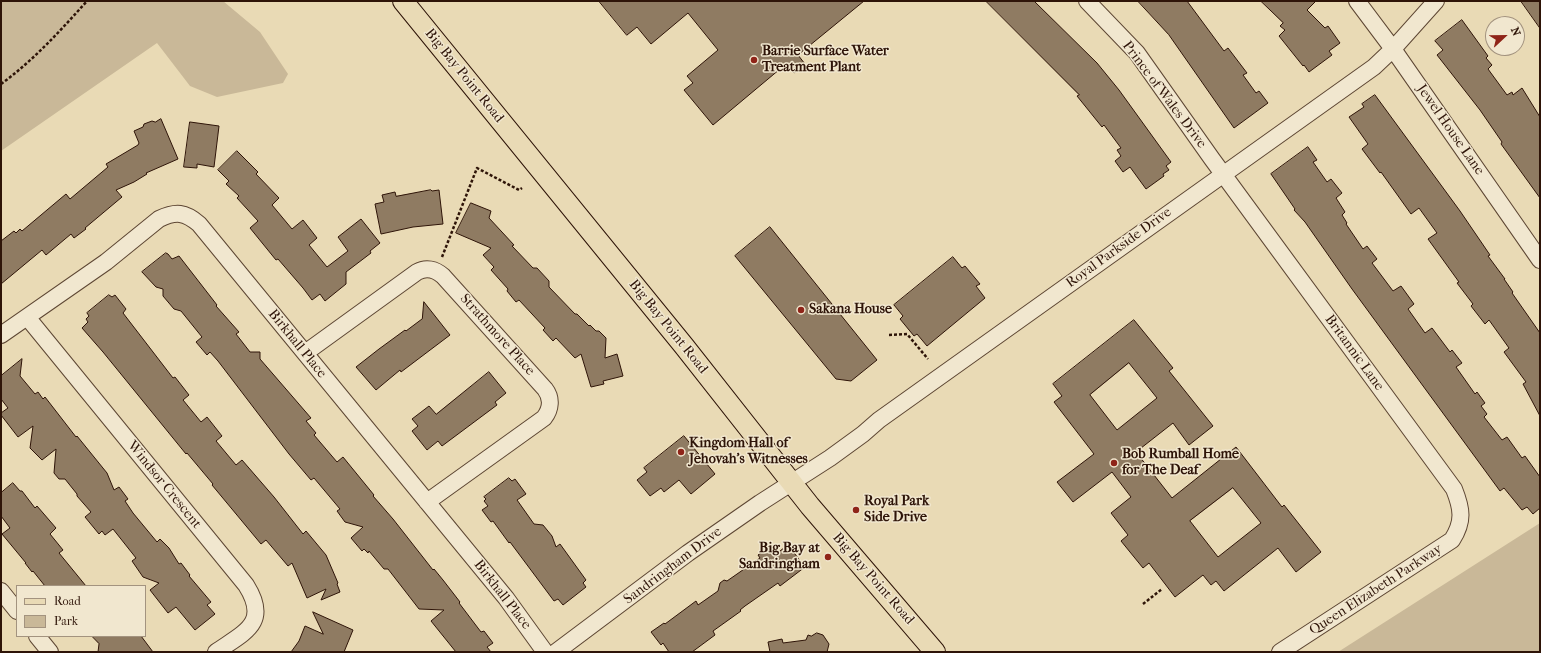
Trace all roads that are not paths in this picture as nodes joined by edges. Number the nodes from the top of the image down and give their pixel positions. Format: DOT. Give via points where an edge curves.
graph roads {
  1 [pos="403,1"];
  2 [pos="1087,1"];
  3 [pos="1356,1"];
  4 [pos="1436,1"];
  5 [pos="1393,49"];
  6 [pos="1223,174"];
  7 [pos="1540,260"];
  8 [pos="27,317"];
  9 [pos="1,335"];
  10 [pos="305,353"];
  11 [pos="791,483"];
  12 [pos="427,502"];
  13 [pos="1452,540"];
  14 [pos="1,591"];
  15 [pos="16,610"];
  16 [pos="38,637"];
  17 [pos="50,652"];
  18 [pos="216,652"];
  19 [pos="545,652"];
  20 [pos="556,652"];
  21 [pos="935,652"];
  22 [pos="1280,652"];
  1 -- 11 [label="main road, Big Bay Point Road" via="684,346"];
  2 -- 6 [label="street, Prince of Wales Drive" via="1137,53"];
  3 -- 5 [label="street, Jewel House Lane"];
  4 -- 5 [label="street, Royal Parkside Drive"];
  5 -- 6 [label="street, Royal Parkside Drive" via="1374,66"];
  5 -- 7 [label="street, Jewel House Lane"];
  6 -- 11 [label="street, Royal Parkside Drive" via="879,420 830,458"];
  6 -- 13 [label="street, Britannic Lane" via="1454,489 1460,503 1461,517"];
  8 -- 9 [label="street, Birkhall Place"];
  8 -- 10 [label="street, Birkhall Place" via="106,262 159,219 169,214 182,214 199,224"];
  8 -- 18 [label="street, Windsor Crescent" via="253,596 256,610 254,621 246,631"];
  10 -- 12 [label="street, Birkhall Place"];
  10 -- 12 [label="street, Strathmore Place" via="416,272 430,269 443,276 545,389 550,403 544,418"];
  11 -- 20 [label="street, Sandringham Drive" via="688,554"];
  11 -- 21 [label="main road, Big Bay Point Road"];
  12 -- 19 [label="street, Birkhall Place" via="506,598"];
  13 -- 22 [label="street, Queen Elizabeth Parkway"];
  14 -- 15 [label="street"];
  16 -- 17 [label="street"];
}
